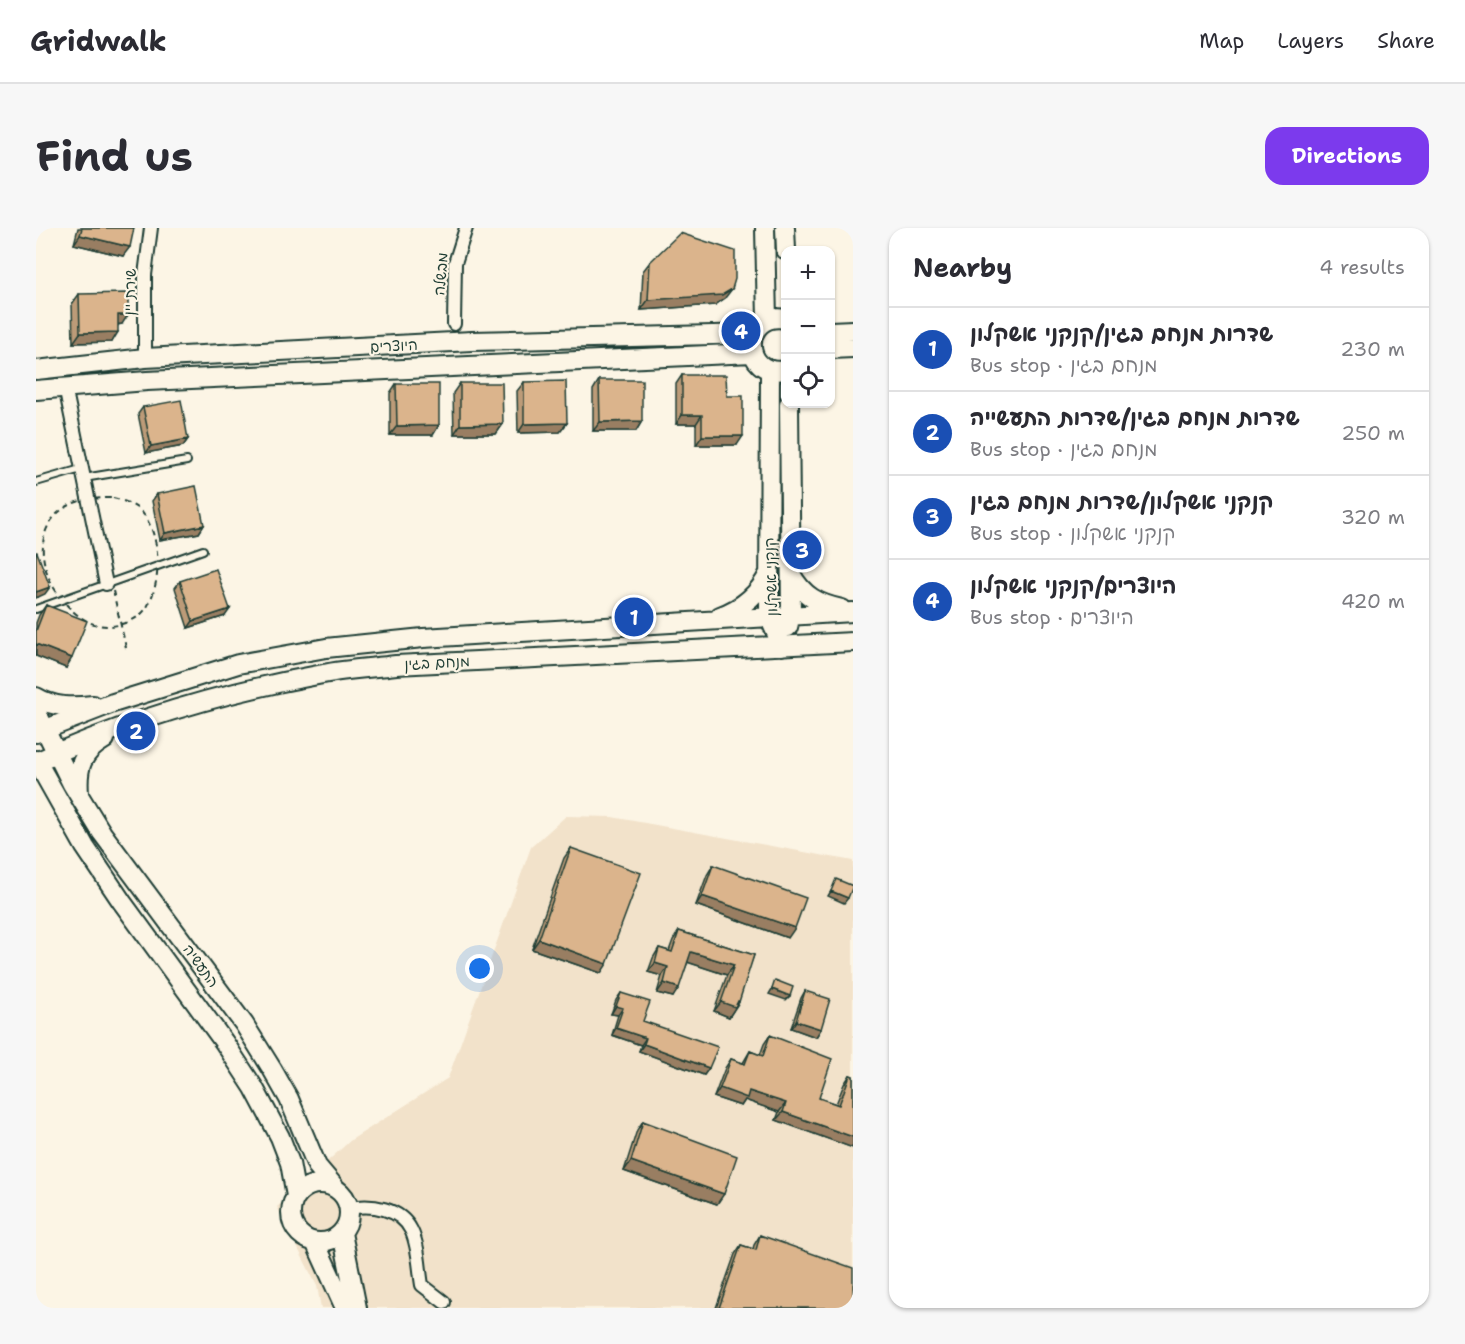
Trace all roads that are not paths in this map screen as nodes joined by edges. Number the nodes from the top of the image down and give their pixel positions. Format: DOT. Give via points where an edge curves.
graph roads {
  1 [pos="151,228"];
  2 [pos="466,228"];
  3 [pos="765,228"];
  4 [pos="786,228"];
  5 [pos="786,246"];
  6 [pos="781,318"];
  7 [pos="767,320"];
  8 [pos="454,324"];
  9 [pos="853,330"];
  10 [pos="835,331"];
  11 [pos="753,334"];
  12 [pos="472,342"];
  13 [pos="436,343"];
  14 [pos="853,348"];
  15 [pos="835,349"];
  16 [pos="752,353"];
  17 [pos="145,358"];
  18 [pos="36,370"];
  19 [pos="778,370"];
  20 [pos="65,387"];
  21 [pos="36,390"];
  22 [pos="789,408"];
  23 [pos="187,461"];
  24 [pos="82,473"];
  25 [pos="36,482"];
  26 [pos="202,550"];
  27 [pos="769,573"];
  28 [pos="791,574"];
  29 [pos="109,584"];
  30 [pos="36,609"];
  31 [pos="853,611"];
  32 [pos="791,615"];
  33 [pos="769,617"];
  34 [pos="711,620"];
  35 [pos="853,642"];
  36 [pos="782,646"];
  37 [pos="36,697"];
  38 [pos="113,703"];
  39 [pos="36,711"];
  40 [pos="134,722"];
  41 [pos="41,731"];
  42 [pos="57,753"];
  43 [pos="36,761"];
  44 [pos="36,789"];
  45 [pos="79,795"];
  46 [pos="58,799"];
  47 [pos="334,1186"];
  48 [pos="296,1196"];
  49 [pos="350,1208"];
  50 [pos="342,1233"];
  51 [pos="315,1242"];
  52 [pos="444,1302"];
  53 [pos="345,1308"];
  54 [pos="357,1308"];
  1 -- 17 [label="street, שירת יין" via="145,275"];
  2 -- 8 [label="street, מבשלה" via="454,262"];
  3 -- 7 [label="street"];
  4 -- 5 [label="street"];
  6 -- 7 [label="street"];
  7 -- 11 [label="street"];
  8 -- 12 [label="street"];
  8 -- 13 [label="street"];
  9 -- 10 [label="street"];
  11 -- 12 [label="street, היוצרים"];
  11 -- 16 [label="street"];
  12 -- 13 [label="street, היוצרים"];
  13 -- 17 [label="street, היוצרים"];
  14 -- 15 [label="street"];
  16 -- 19 [label="street" via="756,360"];
  16 -- 20 [label="street, היוצרים"];
  17 -- 18 [label="street, היוצרים"];
  19 -- 27 [label="street, קנקני אשקלון"];
  20 -- 21 [label="street, היוצרים"];
  20 -- 24 [label="street"];
  22 -- 28 [label="street, קנקני אשקלון"];
  23 -- 24 [label="lane"];
  24 -- 25 [label="lane"];
  24 -- 29 [label="street"];
  26 -- 29 [label="lane"];
  27 -- 33 [label="street, קנקני אשקלון"];
  27 -- 34 [label="street" via="762,588 749,600"];
  28 -- 31 [label="street" via="807,596"];
  28 -- 32 [label="street, קנקני אשקלון"];
  29 -- 30 [label="lane"];
  31 -- 32 [label="street, מנחם בגין"];
  32 -- 33 [label="street, מנחם בגין"];
  32 -- 36 [label="street, קנקני אשקלון"];
  33 -- 34 [label="street, מנחם בגין"];
  33 -- 36 [label="street, קנקני אשקלון"];
  34 -- 38 [label="street, מנחם בגין" via="326,648 238,664"];
  35 -- 36 [label="street, מנחם בגין"];
  36 -- 40 [label="street, מנחם בגין" via="396,665 325,673"];
  37 -- 38 [label="street" via="59,705"];
  38 -- 41 [label="street, מנחם בגין"];
  39 -- 41 [label="street, התעשיה"];
  40 -- 42 [label="street, מנחם בגין"];
  40 -- 45 [label="street" via="88,752 79,764"];
  41 -- 42 [label="street, התעשיה"];
  42 -- 43 [label="street, מנחם בגין"];
  42 -- 45 [label="street, התעשיה"];
  43 -- 46 [label="street, התעשיה"];
  44 -- 46 [label="street"];
  45 -- 47 [label="street, התעשיה" via="102,833 243,1024 289,1100 317,1166"];
  46 -- 48 [label="street, התעשיה" via="122,902 254,1088 280,1137"];
  47 -- 48 [label="street" via="309,1185"];
  47 -- 49 [label="street" via="345,1196"];
  48 -- 51 [label="street" via="291,1208 293,1224 298,1232"];
  49 -- 50 [label="street"];
  49 -- 52 [label="street" via="366,1205 398,1215 411,1230 422,1285"];
  50 -- 51 [label="street" via="325,1242"];
  50 -- 54 [label="street"];
  51 -- 53 [label="street"];
}
